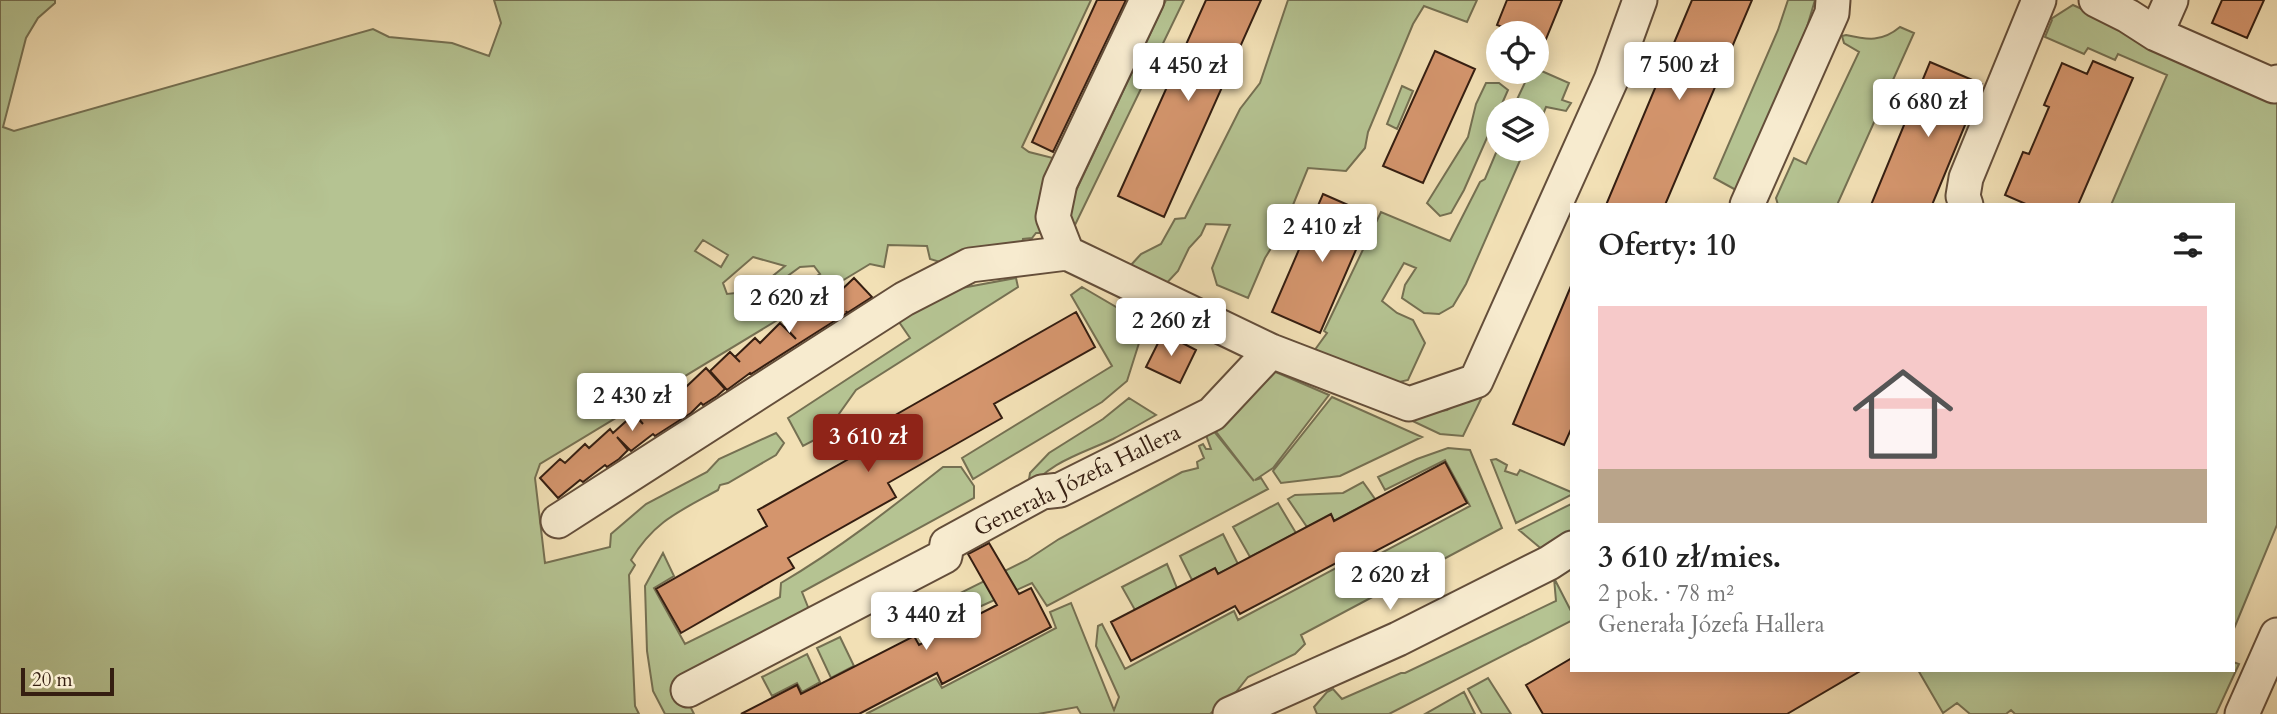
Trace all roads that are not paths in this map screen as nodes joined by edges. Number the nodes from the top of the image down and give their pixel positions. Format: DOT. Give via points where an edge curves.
graph roads {
  1 [pos="1147,0"];
  2 [pos="1640,0"];
  3 [pos="1833,0"];
  4 [pos="2039,0"];
  5 [pos="2096,0"];
  6 [pos="2171,0"];
  7 [pos="2156,34"];
  8 [pos="2274,86"];
  9 [pos="1748,203"];
  10 [pos="1965,203"];
  11 [pos="1067,253"];
  12 [pos="1271,351"];
  13 [pos="558,521"];
  14 [pos="1570,549"];
  15 [pos="2277,635"];
  16 [pos="688,690"];
  17 [pos="1230,714"];
  18 [pos="2242,714"];
  1 -- 11 [label="street" via="1060,183 1053,217"];
  2 -- 12 [label="street" via="1611,80 1476,381 1409,404"];
  3 -- 9 [label="street" via="1832,13"];
  4 -- 10 [label="street" via="1966,178"];
  5 -- 7 [label="street"];
  6 -- 7 [label="street"];
  7 -- 8 [label="street"];
  11 -- 12 [label="street"];
  11 -- 13 [label="street" via="970,265 948,276 887,310"];
  12 -- 16 [label="street, Generała Józefa Hallera" via="1212,414 1060,490 1042,492 947,544 945,556"];
  14 -- 17 [label="street" via="1398,639"];
  15 -- 18 [label="street"];
}
